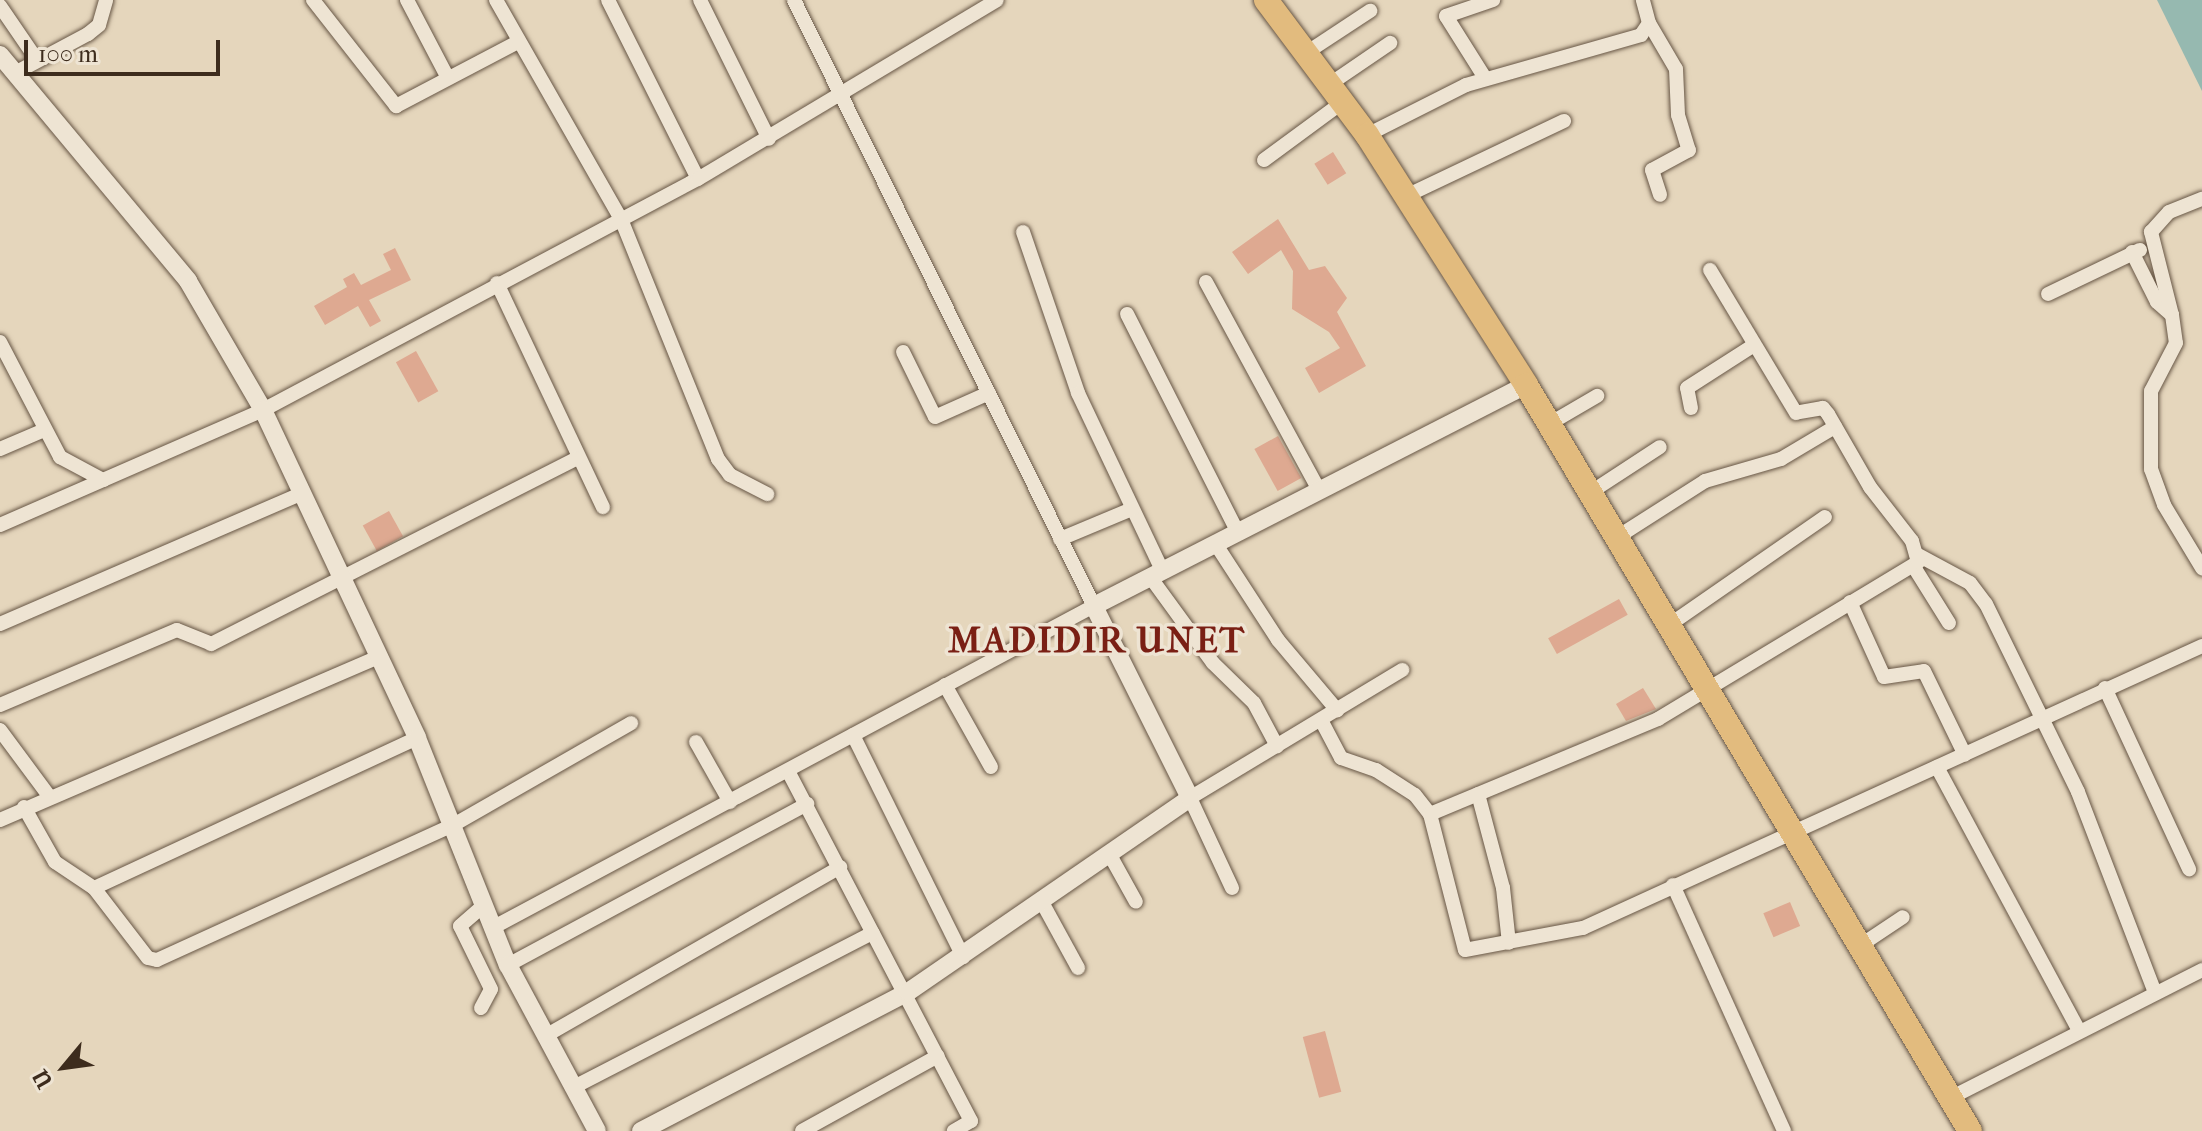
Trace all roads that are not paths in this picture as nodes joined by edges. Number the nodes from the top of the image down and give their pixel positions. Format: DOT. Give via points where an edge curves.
graph roads {
  1 [pos="106,0"];
  2 [pos="313,0"];
  3 [pos="407,0"];
  4 [pos="496,0"];
  5 [pos="608,0"];
  6 [pos="700,0"];
  7 [pos="794,0"];
  8 [pos="997,0"];
  9 [pos="1266,0"];
  10 [pos="1494,0"];
  11 [pos="1643,0"];
  12 [pos="0,6"];
  13 [pos="1370,11"];
  14 [pos="1649,23"];
  15 [pos="516,43"];
  16 [pos="1390,43"];
  17 [pos="1306,53"];
  18 [pos="0,55"];
  19 [pos="37,60"];
  20 [pos="15,73"];
  21 [pos="448,78"];
  22 [pos="1485,78"];
  23 [pos="1336,93"];
  24 [pos="842,96"];
  25 [pos="1564,121"];
  26 [pos="1367,135"];
  27 [pos="769,139"];
  28 [pos="1264,160"];
  29 [pos="698,179"];
  30 [pos="1660,195"];
  31 [pos="1406,196"];
  32 [pos="2202,199"];
  33 [pos="621,219"];
  34 [pos="1023,232"];
  35 [pos="2152,246"];
  36 [pos="2132,252"];
  37 [pos="1710,270"];
  38 [pos="1206,282"];
  39 [pos="497,283"];
  40 [pos="2048,294"];
  41 [pos="1127,314"];
  42 [pos="2172,315"];
  43 [pos="0,342"];
  44 [pos="1754,345"];
  45 [pos="903,352"];
  46 [pos="5,366"];
  47 [pos="1526,385"];
  48 [pos="989,393"];
  49 [pos="1597,396"];
  50 [pos="1691,408"];
  51 [pos="263,410"];
  52 [pos="1549,424"];
  53 [pos="1835,427"];
  54 [pos="42,431"];
  55 [pos="1660,447"];
  56 [pos="0,449"];
  57 [pos="576,459"];
  58 [pos="103,480"];
  59 [pos="1318,488"];
  60 [pos="1591,492"];
  61 [pos="302,493"];
  62 [pos="767,494"];
  63 [pos="603,507"];
  64 [pos="1132,509"];
  65 [pos="1825,517"];
  66 [pos="0,525"];
  67 [pos="1237,531"];
  68 [pos="1619,536"];
  69 [pos="1060,539"];
  70 [pos="1215,543"];
  71 [pos="1916,561"];
  72 [pos="2202,568"];
  73 [pos="1157,575"];
  74 [pos="343,577"];
  75 [pos="1850,602"];
  76 [pos="1094,606"];
  77 [pos="1672,623"];
  78 [pos="1949,623"];
  79 [pos="0,624"];
  80 [pos="2202,646"];
  81 [pos="378,657"];
  82 [pos="1402,670"];
  83 [pos="945,685"];
  84 [pos="1711,688"];
  85 [pos="2105,688"];
  86 [pos="0,705"];
  87 [pos="1337,710"];
  88 [pos="2043,718"];
  89 [pos="1321,720"];
  90 [pos="631,723"];
  91 [pos="0,730"];
  92 [pos="853,735"];
  93 [pos="417,738"];
  94 [pos="696,742"];
  95 [pos="1277,746"];
  96 [pos="1965,755"];
  97 [pos="991,767"];
  98 [pos="1937,767"];
  99 [pos="788,771"];
  100 [pos="1478,794"];
  101 [pos="49,796"];
  102 [pos="1190,798"];
  103 [pos="730,802"];
  104 [pos="807,804"];
  105 [pos="24,807"];
  106 [pos="1430,814"];
  107 [pos="0,820"];
  108 [pos="455,824"];
  109 [pos="1794,831"];
  110 [pos="1111,857"];
  111 [pos="840,867"];
  112 [pos="2189,869"];
  113 [pos="1673,885"];
  114 [pos="94,888"];
  115 [pos="1232,888"];
  116 [pos="1136,902"];
  117 [pos="485,904"];
  118 [pos="1043,904"];
  119 [pos="1903,917"];
  120 [pos="494,927"];
  121 [pos="873,933"];
  122 [pos="1509,943"];
  123 [pos="1861,945"];
  124 [pos="963,957"];
  125 [pos="508,965"];
  126 [pos="1078,968"];
  127 [pos="2202,970"];
  128 [pos="908,992"];
  129 [pos="2155,993"];
  130 [pos="481,1008"];
  131 [pos="2078,1029"];
  132 [pos="547,1035"];
  133 [pos="938,1056"];
  134 [pos="574,1087"];
  135 [pos="1950,1098"];
  136 [pos="959,1130"];
  137 [pos="597,1131"];
  138 [pos="641,1131"];
  139 [pos="802,1131"];
  140 [pos="1784,1131"];
  141 [pos="1970,1131"];
  1 -- 19 [label="street" via="99,25"];
  2 -- 21 [label="street" via="396,106"];
  3 -- 21 [label="street"];
  4 -- 15 [label="street"];
  5 -- 29 [label="street"];
  6 -- 27 [label="street"];
  7 -- 24 [label="street"];
  8 -- 24 [label="street"];
  9 -- 17 [label="highway"];
  10 -- 22 [label="street" via="1446,16"];
  11 -- 14 [label="street"];
  12 -- 19 [label="street"];
  13 -- 17 [label="street"];
  14 -- 22 [label="street" via="1641,35 1596,52"];
  14 -- 30 [label="street" via="1676,69 1678,115 1689,150 1652,170"];
  15 -- 21 [label="street"];
  15 -- 33 [label="street"];
  16 -- 23 [label="street"];
  17 -- 23 [label="highway"];
  18 -- 20 [label="street"];
  19 -- 20 [label="street"];
  20 -- 51 [label="street" via="188,281"];
  22 -- 26 [label="street"];
  23 -- 26 [label="highway"];
  23 -- 28 [label="street"];
  24 -- 27 [label="street"];
  24 -- 48 [label="street"];
  25 -- 31 [label="street"];
  26 -- 31 [label="highway"];
  27 -- 29 [label="street"];
  29 -- 33 [label="street"];
  31 -- 47 [label="highway"];
  32 -- 35 [label="street" via="2156,224"];
  33 -- 39 [label="street"];
  33 -- 62 [label="street" via="718,459 730,475"];
  34 -- 64 [label="street" via="1046,311"];
  35 -- 36 [label="street"];
  35 -- 42 [label="street"];
  36 -- 40 [label="street"];
  36 -- 42 [label="street" via="2157,302"];
  37 -- 44 [label="street"];
  38 -- 59 [label="street"];
  39 -- 51 [label="street"];
  39 -- 57 [label="street"];
  41 -- 67 [label="street"];
  42 -- 72 [label="street" via="2175,354 2149,404 2151,469 2164,505"];
  43 -- 46 [label="street"];
  44 -- 50 [label="street" via="1687,388"];
  44 -- 53 [label="street" via="1796,413 1823,408"];
  45 -- 48 [label="street" via="935,417"];
  46 -- 54 [label="street"];
  47 -- 52 [label="highway"];
  47 -- 59 [label="street"];
  48 -- 69 [label="street"];
  49 -- 52 [label="street"];
  51 -- 58 [label="street"];
  51 -- 61 [label="street"];
  52 -- 60 [label="highway"];
  53 -- 68 [label="street" via="1781,459 1705,481"];
  53 -- 71 [label="street"];
  54 -- 56 [label="street"];
  54 -- 58 [label="street" via="60,457"];
  55 -- 60 [label="street"];
  57 -- 63 [label="street"];
  57 -- 74 [label="street"];
  58 -- 66 [label="street"];
  59 -- 67 [label="street"];
  60 -- 68 [label="highway"];
  61 -- 74 [label="street"];
  61 -- 79 [label="street"];
  64 -- 69 [label="street"];
  64 -- 73 [label="street"];
  65 -- 77 [label="street"];
  67 -- 70 [label="street"];
  68 -- 77 [label="highway"];
  69 -- 76 [label="street"];
  70 -- 73 [label="street"];
  70 -- 87 [label="street" via="1278,640"];
  71 -- 75 [label="street"];
  71 -- 78 [label="street"];
  71 -- 88 [label="street" via="1976,589"];
  73 -- 76 [label="street"];
  73 -- 95 [label="street" via="1213,663 1254,703"];
  74 -- 81 [label="street"];
  74 -- 86 [label="street" via="211,644 177,630"];
  75 -- 84 [label="street"];
  75 -- 96 [label="street" via="1884,677 1924,671"];
  76 -- 83 [label="street"];
  76 -- 102 [label="street"];
  77 -- 84 [label="highway"];
  80 -- 85 [label="street"];
  81 -- 93 [label="street"];
  81 -- 101 [label="street"];
  82 -- 87 [label="street"];
  83 -- 92 [label="street"];
  83 -- 97 [label="street"];
  84 -- 100 [label="street" via="1618,738"];
  84 -- 109 [label="highway"];
  85 -- 88 [label="street"];
  85 -- 112 [label="street"];
  87 -- 89 [label="street"];
  88 -- 96 [label="street"];
  88 -- 129 [label="street"];
  89 -- 95 [label="street"];
  89 -- 106 [label="street" via="1341,758 1415,795"];
  90 -- 108 [label="street"];
  91 -- 101 [label="street"];
  92 -- 99 [label="street"];
  92 -- 124 [label="street"];
  93 -- 108 [label="street"];
  93 -- 114 [label="street"];
  94 -- 103 [label="street"];
  95 -- 102 [label="street"];
  96 -- 98 [label="street"];
  98 -- 109 [label="street"];
  98 -- 131 [label="street"];
  99 -- 103 [label="street"];
  99 -- 104 [label="street"];
  100 -- 106 [label="street"];
  100 -- 122 [label="street" via="1503,888"];
  101 -- 105 [label="street"];
  102 -- 110 [label="street"];
  102 -- 115 [label="street"];
  103 -- 120 [label="street"];
  104 -- 111 [label="street"];
  104 -- 125 [label="street"];
  105 -- 107 [label="street"];
  105 -- 114 [label="street" via="55,862"];
  106 -- 122 [label="street" via="1465,950"];
  108 -- 114 [label="street" via="157,960 148,958"];
  108 -- 117 [label="street"];
  109 -- 113 [label="street"];
  109 -- 123 [label="highway"];
  110 -- 116 [label="street"];
  110 -- 118 [label="street"];
  111 -- 121 [label="street"];
  111 -- 132 [label="street"];
  113 -- 122 [label="street" via="1583,928"];
  113 -- 140 [label="street"];
  117 -- 120 [label="street"];
  117 -- 130 [label="street" via="460,926 491,989"];
  118 -- 124 [label="street"];
  118 -- 126 [label="street"];
  119 -- 123 [label="street"];
  120 -- 125 [label="street"];
  121 -- 128 [label="street"];
  121 -- 134 [label="street"];
  123 -- 135 [label="highway"];
  124 -- 128 [label="street"];
  125 -- 132 [label="street"];
  127 -- 129 [label="street"];
  128 -- 133 [label="street"];
  128 -- 138 [label="street"];
  129 -- 131 [label="street"];
  131 -- 135 [label="street"];
  132 -- 134 [label="street"];
  133 -- 136 [label="street" via="971,1121"];
  133 -- 139 [label="street"];
  134 -- 137 [label="street"];
  135 -- 141 [label="highway"];
}
